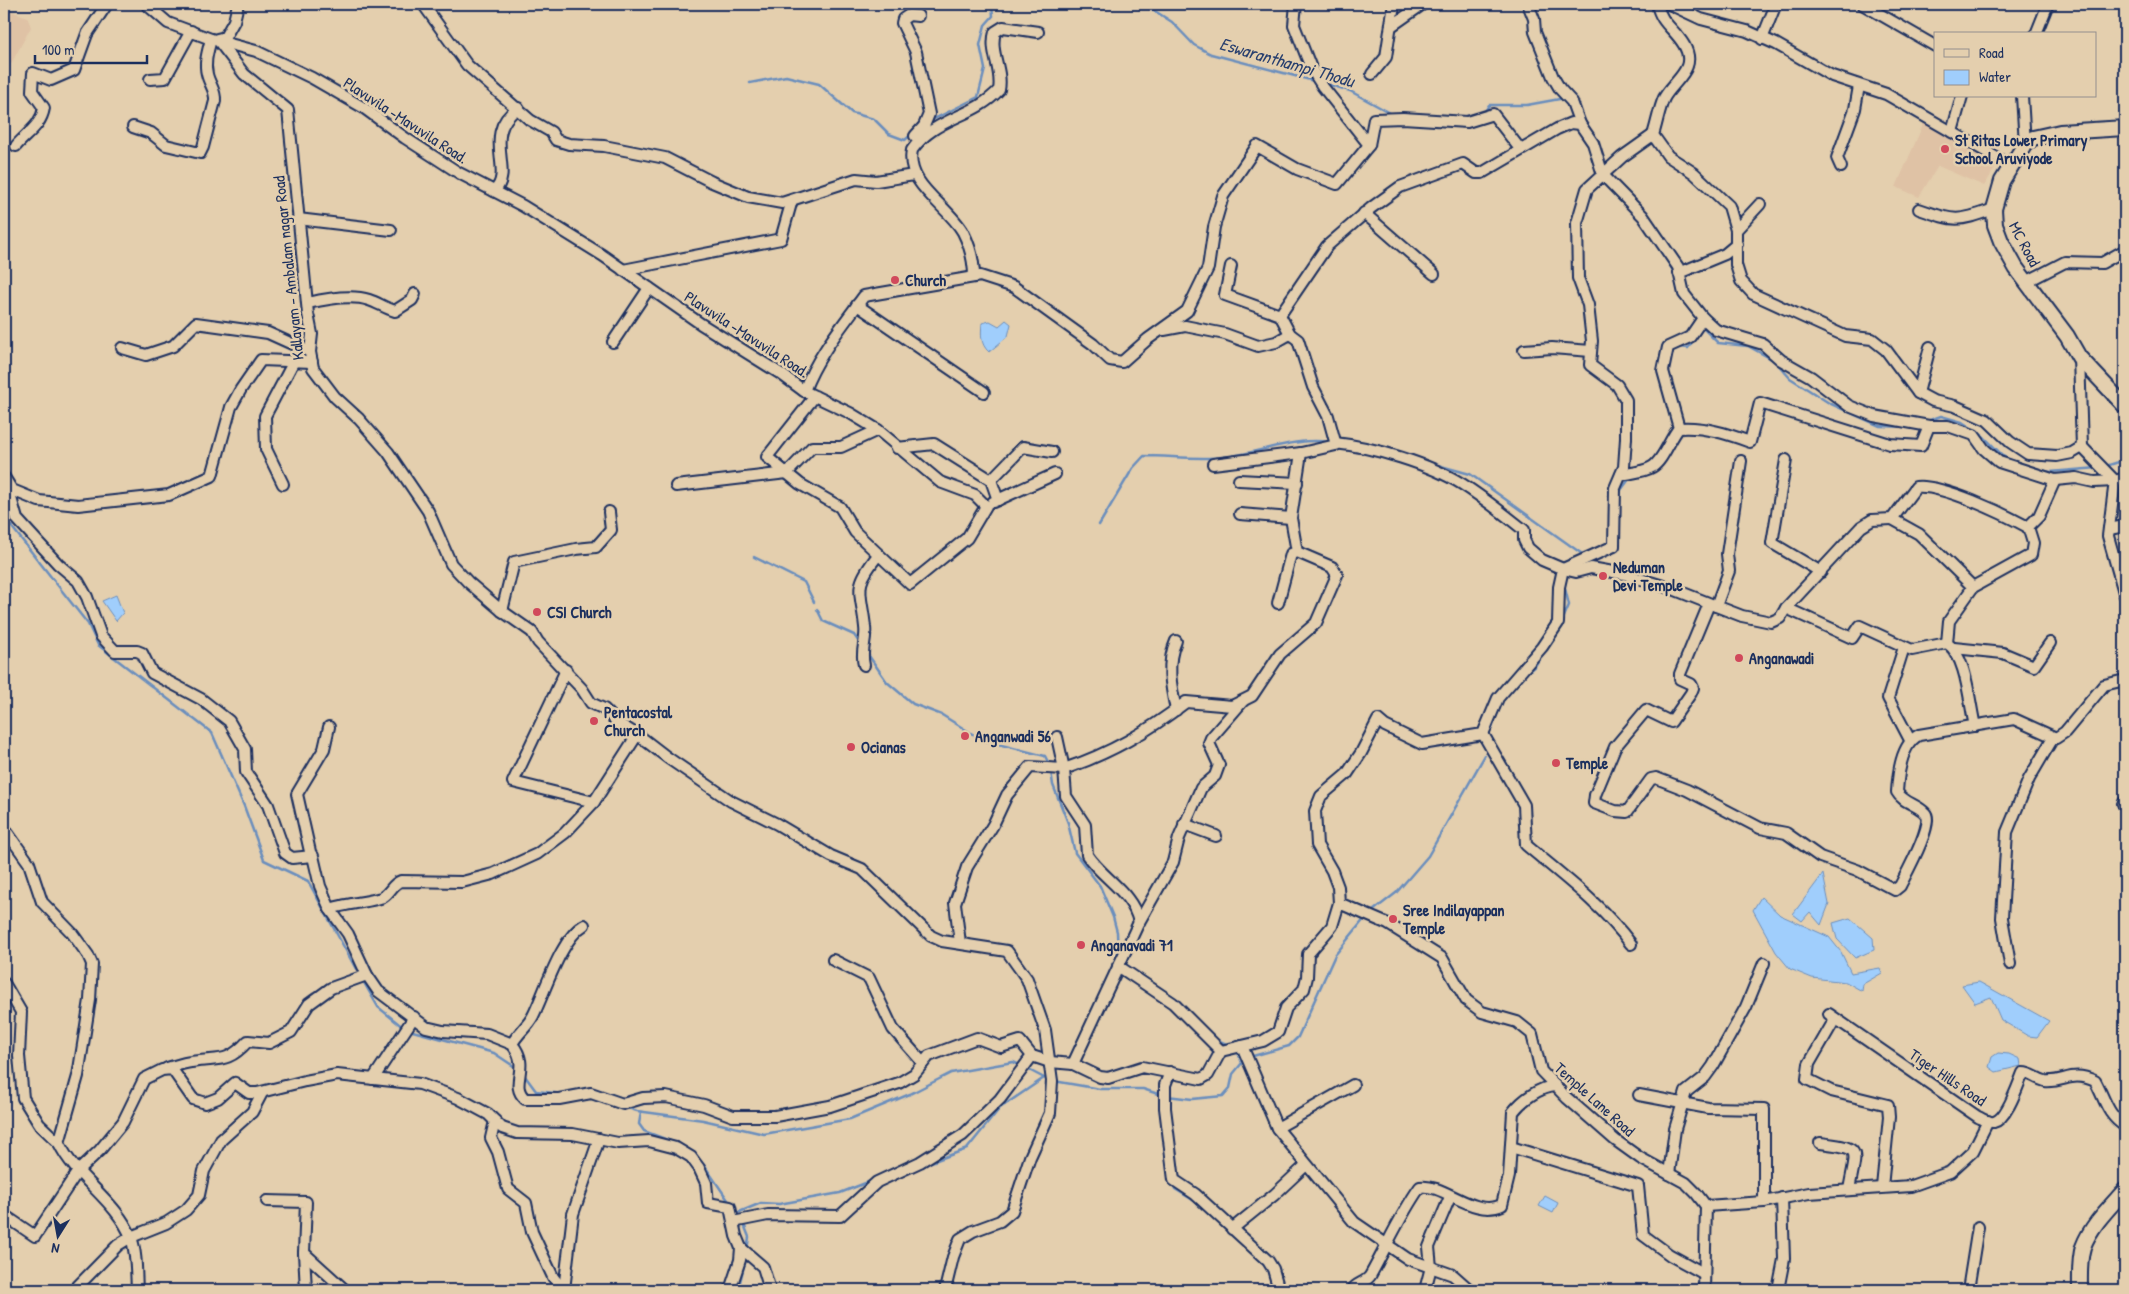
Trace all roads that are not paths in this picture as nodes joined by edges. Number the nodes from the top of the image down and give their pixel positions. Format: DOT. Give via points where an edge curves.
graph roads {
  1 [pos="107,4"];
  2 [pos="146,4"];
  3 [pos="238,4"];
  4 [pos="423,4"];
  5 [pos="1296,4"];
  6 [pos="1394,4"];
  7 [pos="1422,4"];
  8 [pos="1528,4"];
  9 [pos="1657,4"];
  10 [pos="1670,4"];
  11 [pos="1776,4"];
  12 [pos="1862,4"];
  13 [pos="2048,4"];
  14 [pos="918,16"];
  15 [pos="1393,25"];
  16 [pos="190,31"];
  17 [pos="1038,32"];
  18 [pos="2037,32"];
  19 [pos="214,39"];
  20 [pos="1762,39"];
  21 [pos="1934,45"];
  22 [pos="1372,74"];
  23 [pos="150,79"];
  24 [pos="1859,86"];
  25 [pos="1961,98"];
  26 [pos="2022,98"];
  27 [pos="518,108"];
  28 [pos="1580,124"];
  29 [pos="133,127"];
  30 [pos="2125,128"];
  31 [pos="1952,132"];
  32 [pos="1653,135"];
  33 [pos="2025,144"];
  34 [pos="1369,145"];
  35 [pos="16,146"];
  36 [pos="1520,149"];
  37 [pos="2011,166"];
  38 [pos="1841,167"];
  39 [pos="1607,171"];
  40 [pos="914,175"];
  41 [pos="494,191"];
  42 [pos="792,200"];
  43 [pos="1760,204"];
  44 [pos="1919,209"];
  45 [pos="1994,209"];
  46 [pos="1364,214"];
  47 [pos="298,219"];
  48 [pos="391,230"];
  49 [pos="1736,230"];
  50 [pos="1736,244"];
  51 [pos="2125,250"];
  52 [pos="1231,266"];
  53 [pos="623,270"];
  54 [pos="1679,273"];
  55 [pos="976,274"];
  56 [pos="1434,274"];
  57 [pos="2026,282"];
  58 [pos="649,288"];
  59 [pos="415,294"];
  60 [pos="308,303"];
  61 [pos="857,305"];
  62 [pos="1187,311"];
  63 [pos="1280,315"];
  64 [pos="1701,321"];
  65 [pos="1185,326"];
  66 [pos="1159,332"];
  67 [pos="1290,334"];
  68 [pos="612,342"];
  69 [pos="1930,347"];
  70 [pos="122,348"];
  71 [pos="1524,350"];
  72 [pos="1591,351"];
  73 [pos="311,357"];
  74 [pos="2079,357"];
  75 [pos="294,361"];
  76 [pos="804,391"];
  77 [pos="984,392"];
  78 [pos="1918,393"];
  79 [pos="815,396"];
  80 [pos="2125,406"];
  81 [pos="1929,426"];
  82 [pos="1679,428"];
  83 [pos="878,430"];
  84 [pos="1335,442"];
  85 [pos="2082,447"];
  86 [pos="897,448"];
  87 [pos="1052,452"];
  88 [pos="1301,453"];
  89 [pos="1786,460"];
  90 [pos="1741,461"];
  91 [pos="1213,464"];
  92 [pos="786,473"];
  93 [pos="1054,474"];
  94 [pos="1620,475"];
  95 [pos="2120,479"];
  96 [pos="991,480"];
  97 [pos="1239,480"];
  98 [pos="2054,480"];
  99 [pos="5,481"];
  100 [pos="1296,482"];
  101 [pos="283,484"];
  102 [pos="676,486"];
  103 [pos="998,500"];
  104 [pos="986,506"];
  105 [pos="608,512"];
  106 [pos="1240,514"];
  107 [pos="1291,518"];
  108 [pos="1892,519"];
  109 [pos="2125,526"];
  110 [pos="2028,528"];
  111 [pos="2108,529"];
  112 [pos="1297,552"];
  113 [pos="878,555"];
  114 [pos="1576,567"];
  115 [pos="1563,570"];
  116 [pos="1821,572"];
  117 [pos="1974,587"];
  118 [pos="2125,596"];
  119 [pos="1278,603"];
  120 [pos="1713,605"];
  121 [pos="1786,608"];
  122 [pos="502,611"];
  123 [pos="1176,640"];
  124 [pos="2050,643"];
  125 [pos="1951,645"];
  126 [pos="1904,647"];
  127 [pos="864,665"];
  128 [pos="566,670"];
  129 [pos="2125,680"];
  130 [pos="1243,700"];
  131 [pos="1176,710"];
  132 [pos="1974,726"];
  133 [pos="329,727"];
  134 [pos="1483,734"];
  135 [pos="637,735"];
  136 [pos="1057,737"];
  137 [pos="2053,738"];
  138 [pos="1910,740"];
  139 [pos="1905,751"];
  140 [pos="1895,756"];
  141 [pos="1054,767"];
  142 [pos="594,802"];
  143 [pos="1184,824"];
  144 [pos="4,828"];
  145 [pos="1216,836"];
  146 [pos="311,856"];
  147 [pos="1339,903"];
  148 [pos="330,908"];
  149 [pos="1139,922"];
  150 [pos="584,925"];
  151 [pos="960,943"];
  152 [pos="1631,944"];
  153 [pos="833,960"];
  154 [pos="1764,963"];
  155 [pos="2010,964"];
  156 [pos="1118,966"];
  157 [pos="367,975"];
  158 [pos="4,983"];
  159 [pos="414,1017"];
  160 [pos="512,1045"];
  161 [pos="1242,1046"];
  162 [pos="1221,1051"];
  163 [pos="1032,1056"];
  164 [pos="1050,1062"];
  165 [pos="923,1064"];
  166 [pos="1073,1064"];
  167 [pos="167,1068"];
  168 [pos="1170,1072"];
  169 [pos="373,1079"];
  170 [pos="1353,1085"];
  171 [pos="1555,1086"];
  172 [pos="262,1093"];
  173 [pos="1639,1095"];
  174 [pos="1682,1103"];
  175 [pos="495,1121"];
  176 [pos="1988,1121"];
  177 [pos="2125,1126"];
  178 [pos="1277,1128"];
  179 [pos="599,1139"];
  180 [pos="59,1143"];
  181 [pos="1820,1143"];
  182 [pos="1511,1147"];
  183 [pos="1306,1165"];
  184 [pos="78,1171"];
  185 [pos="1669,1174"];
  186 [pos="1882,1187"];
  187 [pos="1849,1190"];
  188 [pos="2125,1190"];
  189 [pos="1450,1197"];
  190 [pos="1782,1198"];
  191 [pos="267,1201"];
  192 [pos="1764,1202"];
  193 [pos="1706,1206"];
  194 [pos="4,1215"];
  195 [pos="733,1222"];
  196 [pos="1978,1227"];
  197 [pos="1232,1229"];
  198 [pos="130,1237"];
  199 [pos="1386,1246"];
  200 [pos="742,1248"];
  201 [pos="304,1253"];
  202 [pos="1431,1267"];
  203 [pos="1703,1273"];
  204 [pos="74,1290"];
  205 [pos="137,1290"];
  206 [pos="306,1290"];
  207 [pos="345,1290"];
  208 [pos="563,1290"];
  209 [pos="730,1290"];
  210 [pos="770,1290"];
  211 [pos="944,1290"];
  212 [pos="1279,1290"];
  213 [pos="1352,1290"];
  214 [pos="1425,1290"];
  215 [pos="1470,1290"];
  216 [pos="1704,1290"];
  217 [pos="1778,1290"];
  218 [pos="1968,1290"];
  219 [pos="2080,1290"];
  1 -- 35 [label="street" via="87,34 74,70 51,80 33,73 32,91 44,108 43,116 34,130"];
  2 -- 16 [label="street, Plavuvila -Mavuvila Road." via="168,23"];
  3 -- 19 [label="street" via="234,21 225,37"];
  4 -- 27 [label="street" via="467,65"];
  5 -- 34 [label="street" via="1294,25 1319,81"];
  6 -- 15 [label="street"];
  7 -- 15 [label="street"];
  8 -- 28 [label="street" via="1556,82"];
  9 -- 32 [label="street" via="1659,17 1684,45 1688,56 1687,69 1665,97"];
  10 -- 20 [label="street" via="1701,19 1747,31"];
  11 -- 20 [label="street"];
  12 -- 21 [label="street"];
  13 -- 18 [label="street"];
  14 -- 40 [label="street" via="908,15 902,23 916,52 929,108 926,123 906,149 909,169"];
  15 -- 22 [label="street" via="1386,58"];
  16 -- 19 [label="street, Plavuvila -Mavuvila Road."];
  16 -- 23 [label="street" via="165,78"];
  17 -- 40 [label="street" via="1003,27 995,32 993,50 999,69 999,90 990,100 920,138 911,156"];
  19 -- 29 [label="street" via="206,57 215,101 200,154 166,145 151,133"];
  19 -- 41 [label="street, Plavuvila -Mavuvila Road." via="256,51 312,78 364,108 459,173"];
  19 -- 47 [label="street, Kallayam - Ambalam nagar Road" via="244,74 288,110"];
  20 -- 24 [label="street" via="1832,76"];
  24 -- 31 [label="street" via="1886,94"];
  24 -- 38 [label="street" via="1837,158"];
  25 -- 31 [label="street"];
  26 -- 33 [label="street"];
  27 -- 41 [label="street" via="509,114 498,138 502,176 500,186"];
  27 -- 42 [label="street" via="530,120 551,132 556,140 665,158 748,197 782,203"];
  28 -- 36 [label="street" via="1571,123 1557,128"];
  28 -- 39 [label="street"];
  30 -- 33 [label="main road" via="2060,132"];
  31 -- 37 [label="street"];
  32 -- 39 [label="street"];
  32 -- 49 [label="street" via="1668,156 1694,173 1729,206"];
  33 -- 37 [label="main road, MC Road"];
  34 -- 36 [label="street" via="1374,119 1466,122 1493,114"];
  34 -- 62 [label="street, Plavuvila -Mavuvila Road." via="1337,184 1297,169 1257,146 1223,196 1208,268"];
  36 -- 46 [label="street" via="1482,173 1476,173 1463,164 1400,187"];
  37 -- 45 [label="main road, MC Road" via="1997,193"];
  39 -- 54 [label="street" via="1643,216"];
  39 -- 72 [label="street" via="1587,190 1577,233 1578,278 1588,305"];
  40 -- 42 [label="street" via="876,181 856,179"];
  40 -- 55 [label="street" via="962,232 972,254"];
  41 -- 53 [label="street, Plavuvila -Mavuvila Road."];
  42 -- 53 [label="street" via="781,239"];
  43 -- 49 [label="street"];
  44 -- 45 [label="street" via="1963,220"];
  45 -- 57 [label="main road, MC Road" via="2001,241"];
  46 -- 56 [label="street"];
  46 -- 63 [label="street" via="1327,246"];
  47 -- 48 [label="street"];
  47 -- 60 [label="street, Kallayam - Ambalam nagar Road"];
  49 -- 50 [label="street"];
  50 -- 54 [label="street" via="1725,254"];
  50 -- 78 [label="street" via="1736,265 1741,281 1753,294 1845,336 1872,339 1886,350"];
  51 -- 57 [label="street" via="2102,263 2066,262"];
  52 -- 63 [label="street" via="1225,295"];
  53 -- 58 [label="street, Plavuvila -Mavuvila Road."];
  54 -- 64 [label="street" via="1684,294"];
  55 -- 61 [label="street, Plavuvila -Mavuvila Road." via="864,296"];
  55 -- 66 [label="street, Plavuvila -Mavuvila Road." via="1014,287 1110,360 1122,362"];
  57 -- 74 [label="main road, MC Road"];
  58 -- 68 [label="street"];
  58 -- 76 [label="street, Plavuvila -Mavuvila Road."];
  59 -- 60 [label="street" via="412,300 395,311 356,298"];
  60 -- 73 [label="street, Kallayam - Ambalam nagar Road"];
  61 -- 76 [label="street, Plavuvila -Mavuvila Road."];
  61 -- 77 [label="street"];
  62 -- 65 [label="street"];
  62 -- 66 [label="street, Plavuvila -Mavuvila Road."];
  63 -- 67 [label="street"];
  64 -- 81 [label="street" via="1716,330 1763,344 1848,406 1874,416"];
  64 -- 82 [label="street" via="1690,337 1668,347 1663,371"];
  65 -- 66 [label="street"];
  65 -- 67 [label="street" via="1225,334 1258,346 1276,342"];
  67 -- 84 [label="street" via="1298,340"];
  69 -- 78 [label="street"];
  70 -- 73 [label="street" via="146,355 173,346 196,323 268,333"];
  71 -- 72 [label="street"];
  72 -- 94 [label="street" via="1590,365 1617,385 1626,400 1624,467"];
  73 -- 75 [label="street"];
  73 -- 122 [label="street, Kallayam - Ambalam nagar Road" via="313,368 326,386 388,452 417,493 451,564"];
  74 -- 80 [label="main road, MC Road"];
  74 -- 85 [label="street"];
  75 -- 99 [label="street" via="261,360 232,407 212,476 169,495 82,504 39,501 12,490"];
  75 -- 101 [label="street" via="265,416 266,450"];
  76 -- 79 [label="street"];
  78 -- 85 [label="street" via="1987,420 2028,454 2057,456"];
  79 -- 83 [label="street"];
  79 -- 92 [label="street" via="766,456"];
  81 -- 82 [label="street" via="1921,446 1890,444 1760,403 1750,442 1719,432"];
  81 -- 98 [label="street" via="1948,426 1974,435 1999,462"];
  82 -- 94 [label="street" via="1652,467"];
  83 -- 86 [label="street"];
  83 -- 92 [label="street" via="841,447 812,447"];
  84 -- 88 [label="street"];
  84 -- 115 [label="street" via="1406,459 1460,483 1524,530 1528,548 1542,560"];
  85 -- 95 [label="street"];
  86 -- 96 [label="street" via="934,444"];
  86 -- 104 [label="street" via="940,482 975,495"];
  87 -- 96 [label="street" via="1022,446"];
  88 -- 91 [label="street"];
  88 -- 100 [label="street"];
  89 -- 116 [label="street" via="1772,543"];
  90 -- 120 [label="street" via="1727,554 1729,571"];
  92 -- 102 [label="street"];
  92 -- 113 [label="street" via="840,506 855,532"];
  93 -- 103 [label="street"];
  94 -- 114 [label="street" via="1615,488 1614,546"];
  95 -- 98 [label="street" via="2094,482 2076,478"];
  95 -- 111 [label="street"];
  96 -- 103 [label="street"];
  97 -- 100 [label="street"];
  98 -- 110 [label="street" via="2039,516"];
  99 -- 146 [label="street" via="17,519 78,581 104,641 115,651 142,653 152,673 201,699 229,721 245,748 246,772 268,805 285,853 292,858"];
  100 -- 107 [label="street"];
  103 -- 104 [label="street"];
  104 -- 113 [label="street" via="967,538 910,584"];
  105 -- 122 [label="street" via="611,530 596,548 514,562"];
  106 -- 107 [label="street"];
  107 -- 112 [label="street"];
  108 -- 110 [label="street" via="1913,489 1928,487 1988,507"];
  108 -- 116 [label="street" via="1872,520 1861,527"];
  108 -- 117 [label="street" via="1918,534"];
  109 -- 111 [label="street"];
  110 -- 117 [label="street" via="2033,543 2031,555"];
  111 -- 118 [label="street"];
  112 -- 119 [label="street" via="1291,554"];
  112 -- 130 [label="street" via="1332,567 1337,575 1331,592 1316,623 1280,654 1252,696"];
  113 -- 127 [label="street" via="862,575 859,598 865,628"];
  114 -- 115 [label="street"];
  114 -- 120 [label="street" via="1624,574"];
  115 -- 134 [label="street" via="1558,623 1523,671 1498,698"];
  116 -- 121 [label="street"];
  117 -- 125 [label="street" via="1948,621"];
  120 -- 121 [label="street" via="1742,616 1772,622 1780,618"];
  120 -- 139 [label="street" via="1680,674 1680,678 1691,684 1691,693 1671,722 1646,710 1630,728 1615,746 1595,796 1595,804 1627,812 1651,779 1656,778 1687,790 1760,828 1786,832 1820,857 1857,870 1895,890 1916,853 1928,819 1926,813 1906,802 1897,792"];
  121 -- 126 [label="street" via="1852,638 1860,626"];
  122 -- 128 [label="street, Kallayam - Ambalam nagar Road" via="532,632"];
  123 -- 131 [label="street" via="1171,651 1170,668"];
  124 -- 125 [label="street" via="2034,666 2004,653"];
  125 -- 126 [label="street" via="1912,650"];
  125 -- 132 [label="street" via="1960,661"];
  126 -- 138 [label="street" via="1888,698"];
  128 -- 135 [label="street, Kallayam - Ambalam nagar Road" via="591,703"];
  128 -- 142 [label="street" via="513,782"];
  129 -- 137 [label="street" via="2104,685 2065,732"];
  130 -- 131 [label="street" via="1232,706 1186,702"];
  130 -- 143 [label="street" via="1211,738 1219,765 1216,776 1201,788"];
  131 -- 141 [label="street" via="1100,757"];
  132 -- 137 [label="street" via="2014,719"];
  132 -- 138 [label="street"];
  133 -- 146 [label="street" via="324,749 297,794"];
  134 -- 147 [label="street" via="1422,744 1378,720 1361,754 1347,774 1321,796 1315,811 1317,845 1332,870"];
  134 -- 152 [label="street" via="1524,805 1526,845 1601,909"];
  135 -- 142 [label="street"];
  135 -- 151 [label="street, Kallayam - Ambalam nagar Road" via="731,801 831,856 862,869 931,936"];
  136 -- 141 [label="street"];
  137 -- 155 [label="street" via="2030,779 2007,832 2002,918"];
  138 -- 139 [label="street"];
  139 -- 140 [label="street"];
  141 -- 149 [label="street" via="1066,796 1085,825 1087,855 1136,910"];
  141 -- 151 [label="street" via="1030,767 1007,795 967,867 955,903"];
  142 -- 148 [label="street" via="565,833 537,854 493,874 462,882 401,881 393,884 382,898"];
  143 -- 145 [label="street"];
  143 -- 149 [label="street" via="1173,862"];
  144 -- 180 [label="street" via="29,863 42,902 72,933 92,964 78,1076"];
  146 -- 148 [label="street"];
  147 -- 161 [label="street" via="1332,926 1308,954 1304,989 1286,1008 1278,1032 1263,1041"];
  147 -- 171 [label="street, Temple Lane Road" via="1388,924 1442,958 1466,1000 1482,1012 1525,1026 1532,1034 1541,1071"];
  148 -- 157 [label="street" via="348,934"];
  149 -- 156 [label="street"];
  150 -- 160 [label="street" via="571,937 532,1019"];
  151 -- 164 [label="street, Kallayam - Ambalam nagar Road" via="1007,952 1026,979 1037,1004"];
  153 -- 165 [label="street" via="869,978 893,1029"];
  154 -- 174 [label="street" via="1737,1026 1708,1073 1692,1085"];
  156 -- 162 [label="street" via="1174,1003"];
  156 -- 166 [label="street"];
  157 -- 159 [label="street" via="378,991"];
  157 -- 167 [label="street" via="331,988 310,1004 291,1032 268,1043 248,1041 236,1054 216,1061"];
  158 -- 180 [label="street" via="21,1012 19,1056 23,1098 39,1124"];
  159 -- 160 [label="street" via="426,1027 487,1034"];
  159 -- 169 [label="street"];
  160 -- 165 [label="street" via="522,1064 518,1086 525,1099 559,1099 591,1093 622,1104 643,1098 666,1097 704,1105 733,1116 774,1116 830,1106 899,1083"];
  161 -- 162 [label="street"];
  161 -- 178 [label="street"];
  162 -- 168 [label="street" via="1208,1075 1201,1079"];
  163 -- 164 [label="street"];
  163 -- 165 [label="street" via="1020,1042 1001,1046 977,1038 929,1056"];
  163 -- 195 [label="street" via="1000,1100 963,1135 920,1162 877,1182 840,1216 768,1215"];
  164 -- 166 [label="street"];
  164 -- 211 [label="street, Kallayam - Ambalam nagar Road" via="1050,1113 1030,1157 1016,1204 1000,1221 960,1239"];
  166 -- 168 [label="street" via="1108,1078 1142,1067"];
  167 -- 172 [label="street" via="174,1070 193,1098 201,1102 218,1098 235,1083 249,1093"];
  167 -- 184 [label="street" via="144,1079 123,1122"];
  168 -- 197 [label="street" via="1165,1103 1174,1180 1196,1194"];
  169 -- 172 [label="street" via="337,1076"];
  169 -- 175 [label="street" via="403,1080 435,1088 477,1108"];
  170 -- 178 [label="street"];
  171 -- 182 [label="street" via="1535,1093 1513,1112"];
  171 -- 185 [label="street, Temple Lane Road" via="1615,1140"];
  172 -- 198 [label="street" via="252,1112 221,1140 204,1171 199,1195 186,1210 166,1223"];
  173 -- 174 [label="street"];
  174 -- 185 [label="street"];
  174 -- 192 [label="street" via="1708,1108 1764,1109"];
  175 -- 179 [label="street" via="502,1128 517,1133 572,1134"];
  175 -- 208 [label="street" via="491,1138 508,1189 526,1203 532,1232 553,1277"];
  176 -- 177 [label="street, Tiger Hills Road" via="1997,1120 2005,1112 2023,1073 2029,1073 2049,1081 2073,1075 2095,1081 2107,1111"];
  176 -- 186 [label="street" via="1973,1151 1950,1172 1911,1186"];
  176 -- 186 [label="street, Tiger Hills Road" via="1832,1017 1809,1064 1808,1079 1831,1091 1888,1105"];
  178 -- 183 [label="street"];
  179 -- 195 [label="street" via="618,1143 649,1141 691,1156 703,1176 708,1203 729,1206"];
  179 -- 208 [label="street" via="573,1214"];
  180 -- 184 [label="street"];
  181 -- 187 [label="street" via="1853,1149 1855,1155"];
  182 -- 189 [label="street" via="1502,1205 1489,1208"];
  182 -- 203 [label="street" via="1638,1186 1643,1235"];
  183 -- 197 [label="street" via="1274,1196"];
  183 -- 199 [label="street" via="1354,1222"];
  184 -- 194 [label="street" via="35,1236"];
  184 -- 198 [label="street" via="115,1211"];
  185 -- 193 [label="street, Temple Lane Road" via="1686,1183"];
  186 -- 187 [label="street"];
  187 -- 190 [label="street" via="1809,1192"];
  188 -- 219 [label="main road" via="2088,1237 2082,1254"];
  189 -- 199 [label="street" via="1435,1188 1420,1187 1390,1234"];
  189 -- 202 [label="street" via="1429,1247"];
  190 -- 192 [label="street"];
  190 -- 217 [label="street" via="1784,1259"];
  191 -- 201 [label="street" via="306,1202"];
  192 -- 193 [label="street"];
  193 -- 203 [label="street"];
  195 -- 200 [label="street"];
  196 -- 218 [label="street"];
  197 -- 212 [label="street" via="1268,1261"];
  198 -- 204 [label="street"];
  198 -- 205 [label="street" via="136,1260"];
  199 -- 202 [label="street"];
  199 -- 213 [label="street" via="1368,1278"];
  200 -- 209 [label="street"];
  200 -- 210 [label="street" via="763,1267"];
  201 -- 206 [label="street"];
  201 -- 207 [label="street"];
  202 -- 214 [label="street"];
  202 -- 215 [label="street" via="1454,1275"];
  203 -- 216 [label="street"];
}
